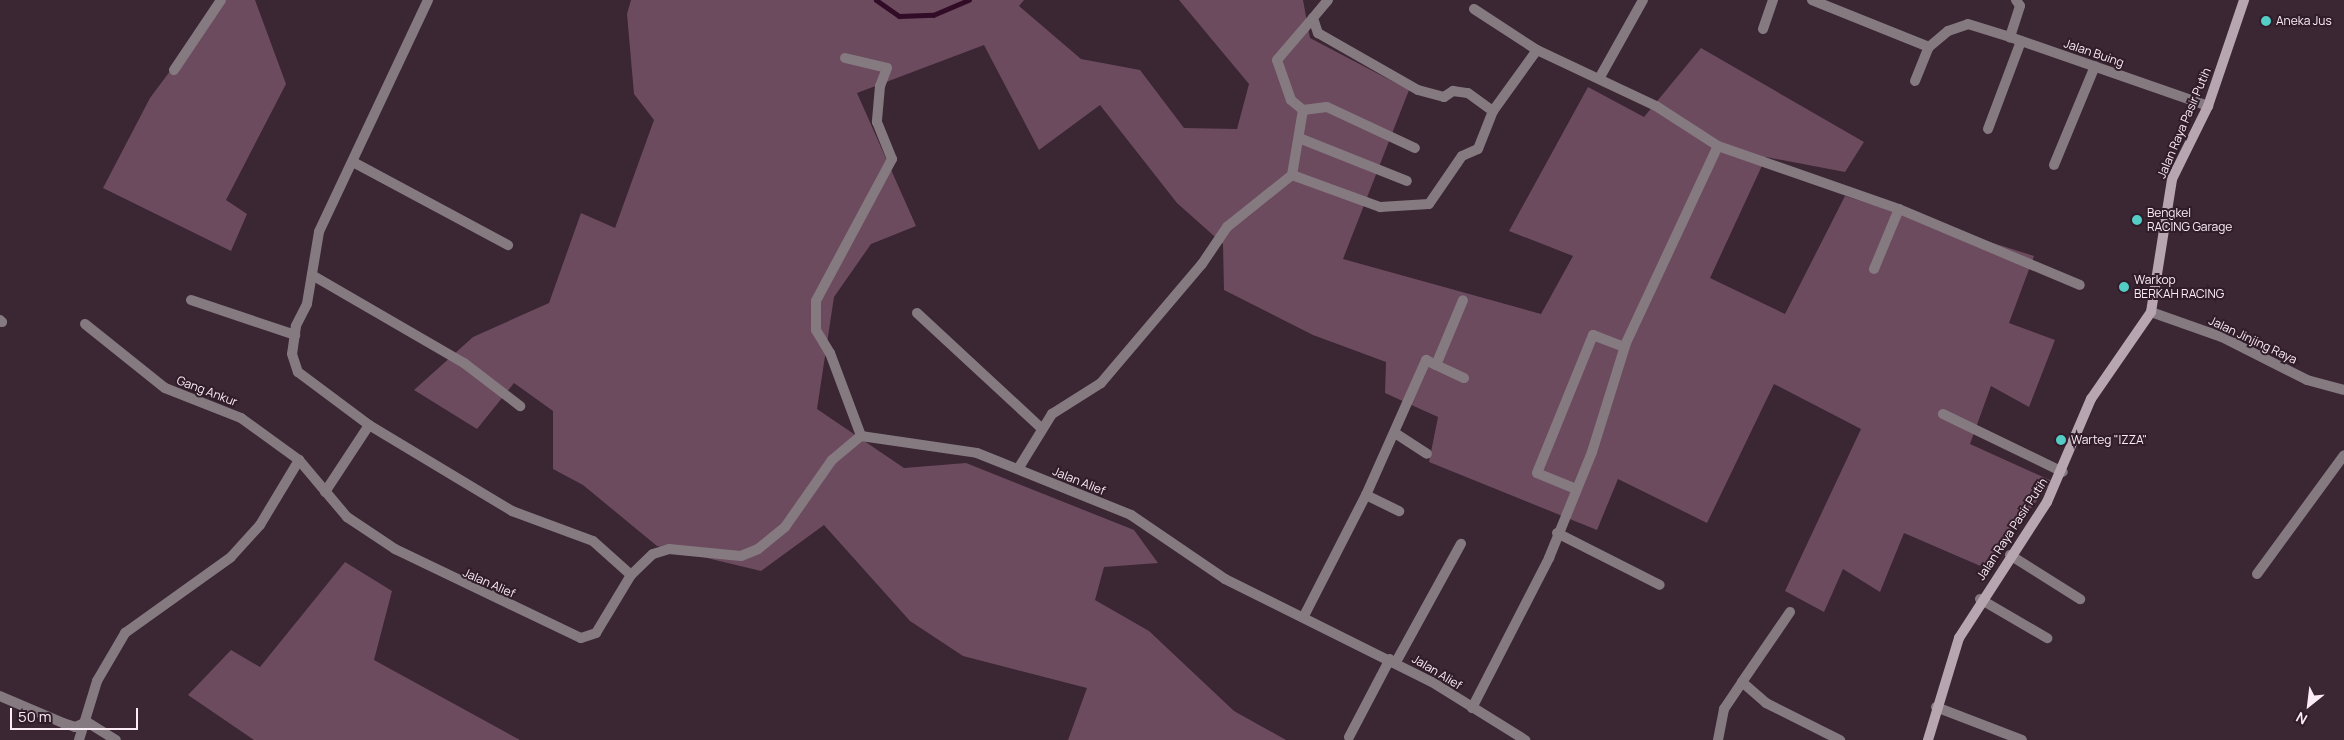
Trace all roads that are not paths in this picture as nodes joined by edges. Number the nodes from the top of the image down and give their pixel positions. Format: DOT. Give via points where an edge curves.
graph roads {
  1 [pos="221,0"];
  2 [pos="428,0"];
  3 [pos="1328,0"];
  4 [pos="1642,0"];
  5 [pos="1773,0"];
  6 [pos="1812,0"];
  7 [pos="2016,0"];
  8 [pos="2244,0"];
  9 [pos="1474,9"];
  10 [pos="1314,18"];
  11 [pos="1763,29"];
  12 [pos="2010,37"];
  13 [pos="2021,41"];
  14 [pos="1929,47"];
  15 [pos="1537,50"];
  16 [pos="845,58"];
  17 [pos="2095,66"];
  18 [pos="174,70"];
  19 [pos="1600,77"];
  20 [pos="1915,81"];
  21 [pos="2208,106"];
  22 [pos="1303,110"];
  23 [pos="1494,110"];
  24 [pos="1988,130"];
  25 [pos="1299,138"];
  26 [pos="1718,146"];
  27 [pos="1415,148"];
  28 [pos="353,162"];
  29 [pos="2054,165"];
  30 [pos="1292,175"];
  31 [pos="1407,181"];
  32 [pos="1899,209"];
  33 [pos="508,245"];
  34 [pos="1874,269"];
  35 [pos="312,275"];
  36 [pos="2080,285"];
  37 [pos="191,300"];
  38 [pos="1463,300"];
  39 [pos="2151,312"];
  40 [pos="917,313"];
  41 [pos="85,324"];
  42 [pos="294,335"];
  43 [pos="1624,347"];
  44 [pos="1436,365"];
  45 [pos="1464,378"];
  46 [pos="2344,390"];
  47 [pos="520,406"];
  48 [pos="1943,414"];
  49 [pos="369,425"];
  50 [pos="1041,428"];
  51 [pos="1395,433"];
  52 [pos="861,436"];
  53 [pos="1428,454"];
  54 [pos="2344,455"];
  55 [pos="299,460"];
  56 [pos="1018,469"];
  57 [pos="2063,472"];
  58 [pos="1576,489"];
  59 [pos="325,492"];
  60 [pos="1366,496"];
  61 [pos="1399,511"];
  62 [pos="1557,533"];
  63 [pos="1461,544"];
  64 [pos="2010,555"];
  65 [pos="2258,574"];
  66 [pos="631,575"];
  67 [pos="1660,585"];
  68 [pos="1980,599"];
  69 [pos="2080,599"];
  70 [pos="1790,612"];
  71 [pos="1304,616"];
  72 [pos="2047,638"];
  73 [pos="1393,661"];
  74 [pos="1742,682"];
  75 [pos="0,696"];
  76 [pos="1936,706"];
  77 [pos="1472,708"];
  78 [pos="87,722"];
  79 [pos="1349,737"];
  80 [pos="79,740"];
  81 [pos="116,740"];
  82 [pos="1525,740"];
  83 [pos="1718,740"];
  84 [pos="1840,740"];
  85 [pos="1928,740"];
  86 [pos="2022,740"];
  1 -- 18 [label="street"];
  2 -- 28 [label="street"];
  3 -- 10 [label="street"];
  4 -- 19 [label="street"];
  5 -- 11 [label="street"];
  6 -- 14 [label="street"];
  7 -- 12 [label="street" via="2020,6"];
  8 -- 21 [label="street, Jalan Raya Pasir Putih"];
  9 -- 15 [label="street"];
  10 -- 22 [label="street" via="1277,60 1291,100"];
  10 -- 23 [label="street" via="1318,33 1418,90 1444,97 1453,91 1468,93"];
  12 -- 13 [label="street, Jalan Buing"];
  12 -- 14 [label="street, Jalan Buing" via="1968,24 1948,32"];
  13 -- 17 [label="street, Jalan Buing"];
  13 -- 24 [label="street"];
  14 -- 20 [label="street"];
  15 -- 19 [label="street"];
  15 -- 23 [label="street"];
  16 -- 52 [label="street" via="886,68 880,86 877,122 892,159 816,301 816,330 830,353"];
  17 -- 21 [label="street, Jalan Buing"];
  17 -- 29 [label="street"];
  19 -- 26 [label="street"];
  21 -- 39 [label="street, Jalan Raya Pasir Putih" via="2172,179"];
  22 -- 25 [label="street"];
  22 -- 27 [label="street" via="1327,107"];
  23 -- 30 [label="street" via="1478,148 1462,156 1429,204 1380,207"];
  25 -- 30 [label="street"];
  25 -- 31 [label="street"];
  26 -- 32 [label="street"];
  26 -- 43 [label="street"];
  28 -- 33 [label="street"];
  28 -- 35 [label="street" via="318,232"];
  30 -- 50 [label="street" via="1227,227 1202,264 1101,383 1052,414"];
  32 -- 34 [label="street"];
  32 -- 36 [label="street"];
  35 -- 42 [label="street"];
  35 -- 47 [label="street" via="464,363"];
  37 -- 42 [label="street"];
  38 -- 44 [label="street"];
  39 -- 46 [label="street, Jalan Jinjing Raya" via="2222,337 2307,380"];
  39 -- 57 [label="street, Jalan Raya Pasir Putih" via="2092,399"];
  40 -- 50 [label="street"];
  41 -- 55 [label="street, Gang Ankur" via="165,388 241,418"];
  42 -- 49 [label="street" via="292,354 298,372"];
  43 -- 58 [label="street"];
  43 -- 58 [label="street" via="1593,335 1538,473"];
  44 -- 45 [label="street"];
  44 -- 51 [label="street" via="1426,360"];
  48 -- 57 [label="street"];
  49 -- 59 [label="street"];
  49 -- 66 [label="street" via="512,511 593,541"];
  50 -- 56 [label="street"];
  51 -- 53 [label="street"];
  51 -- 60 [label="street"];
  52 -- 56 [label="street, Jalan Alief" via="976,453"];
  52 -- 66 [label="street, Jalan Alief" via="832,460 785,527 758,549 723,556 661,551"];
  54 -- 65 [label="street"];
  55 -- 59 [label="street, Gang Ankur"];
  55 -- 78 [label="street" via="260,525 231,557 125,633 97,681"];
  56 -- 71 [label="street, Jalan Alief" via="1132,515 1225,579"];
  57 -- 64 [label="street, Jalan Raya Pasir Putih"];
  58 -- 62 [label="street"];
  59 -- 66 [label="street, Jalan Alief" via="347,517 395,549 581,638 596,633 603,625"];
  60 -- 61 [label="street"];
  60 -- 71 [label="street"];
  62 -- 67 [label="street"];
  62 -- 77 [label="street"];
  63 -- 73 [label="street"];
  64 -- 68 [label="street, Jalan Raya Pasir Putih"];
  64 -- 69 [label="street"];
  68 -- 72 [label="street"];
  68 -- 76 [label="street, Jalan Raya Pasir Putih" via="1959,638"];
  70 -- 74 [label="street"];
  71 -- 73 [label="street, Jalan Alief"];
  73 -- 77 [label="street, Jalan Alief"];
  73 -- 79 [label="street"];
  74 -- 83 [label="street" via="1724,709"];
  74 -- 84 [label="street" via="1766,703"];
  75 -- 78 [label="street" via="63,724 76,727"];
  76 -- 85 [label="street, Jalan Raya Pasir Putih"];
  76 -- 86 [label="street"];
  77 -- 82 [label="street, Jalan Alief"];
  78 -- 80 [label="street"];
  78 -- 81 [label="street"];
}
